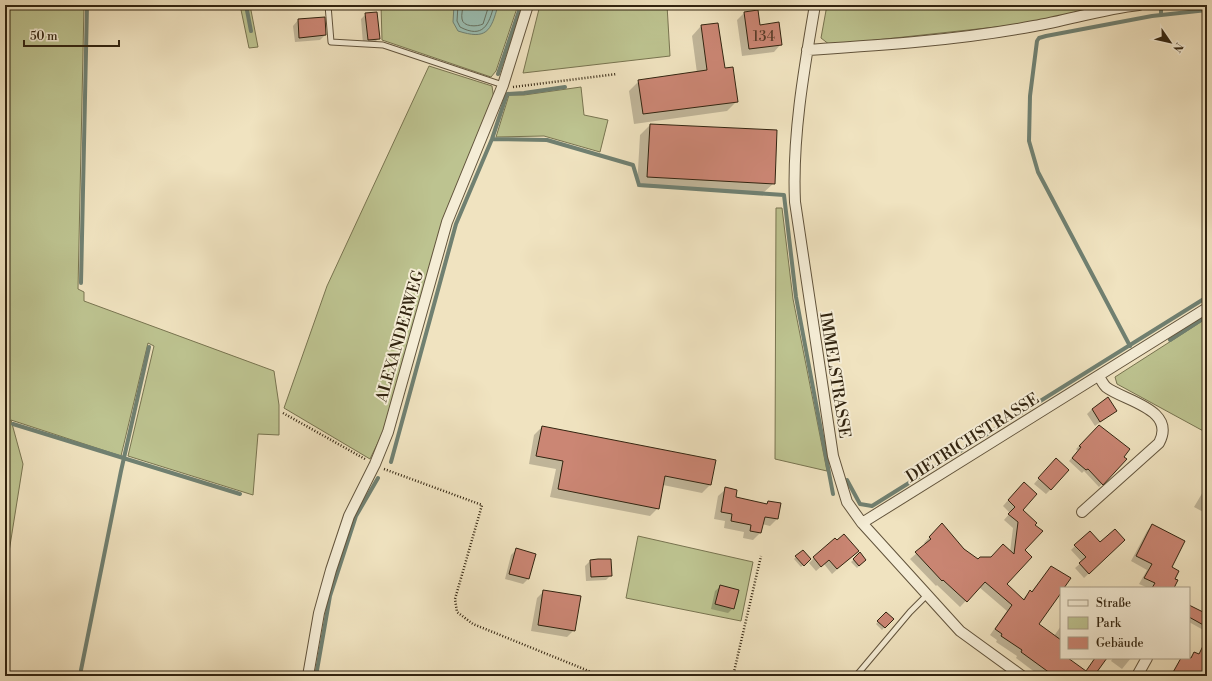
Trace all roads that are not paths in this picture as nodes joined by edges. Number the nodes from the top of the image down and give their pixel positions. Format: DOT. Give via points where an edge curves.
graph roads {
  1 [pos="328,5"];
  2 [pos="528,5"];
  3 [pos="815,5"];
  4 [pos="1139,5"];
  5 [pos="807,50"];
  6 [pos="503,85"];
  7 [pos="1207,308"];
  8 [pos="1099,376"];
  9 [pos="1082,512"];
  10 [pos="862,523"];
  11 [pos="927,595"];
  12 [pos="1146,659"];
  13 [pos="308,676"];
  14 [pos="856,676"];
  15 [pos="1022,676"];
  16 [pos="1137,676"];
  1 -- 6 [label="lane" via="331,42 384,45"];
  2 -- 6 [label="street, ALEXANDERWEG"];
  3 -- 5 [label="street, IMMELSTRASSE"];
  4 -- 5 [label="street" via="979,35"];
  5 -- 10 [label="street, IMMELSTRASSE" via="793,169 798,234 833,456 847,502"];
  6 -- 13 [label="street, ALEXANDERWEG" via="447,222 388,432 349,516 331,570 319,613"];
  7 -- 8 [label="street, DIETRICHSTRASSE"];
  8 -- 9 [label="street" via="1105,386 1158,416 1164,434 1159,442"];
  8 -- 10 [label="street, DIETRICHSTRASSE"];
  10 -- 11 [label="street, IMMELSTRASSE"];
  11 -- 14 [label="lane"];
  11 -- 15 [label="street, IMMELSTRASSE" via="960,632"];
  12 -- 16 [label="street"];
}
